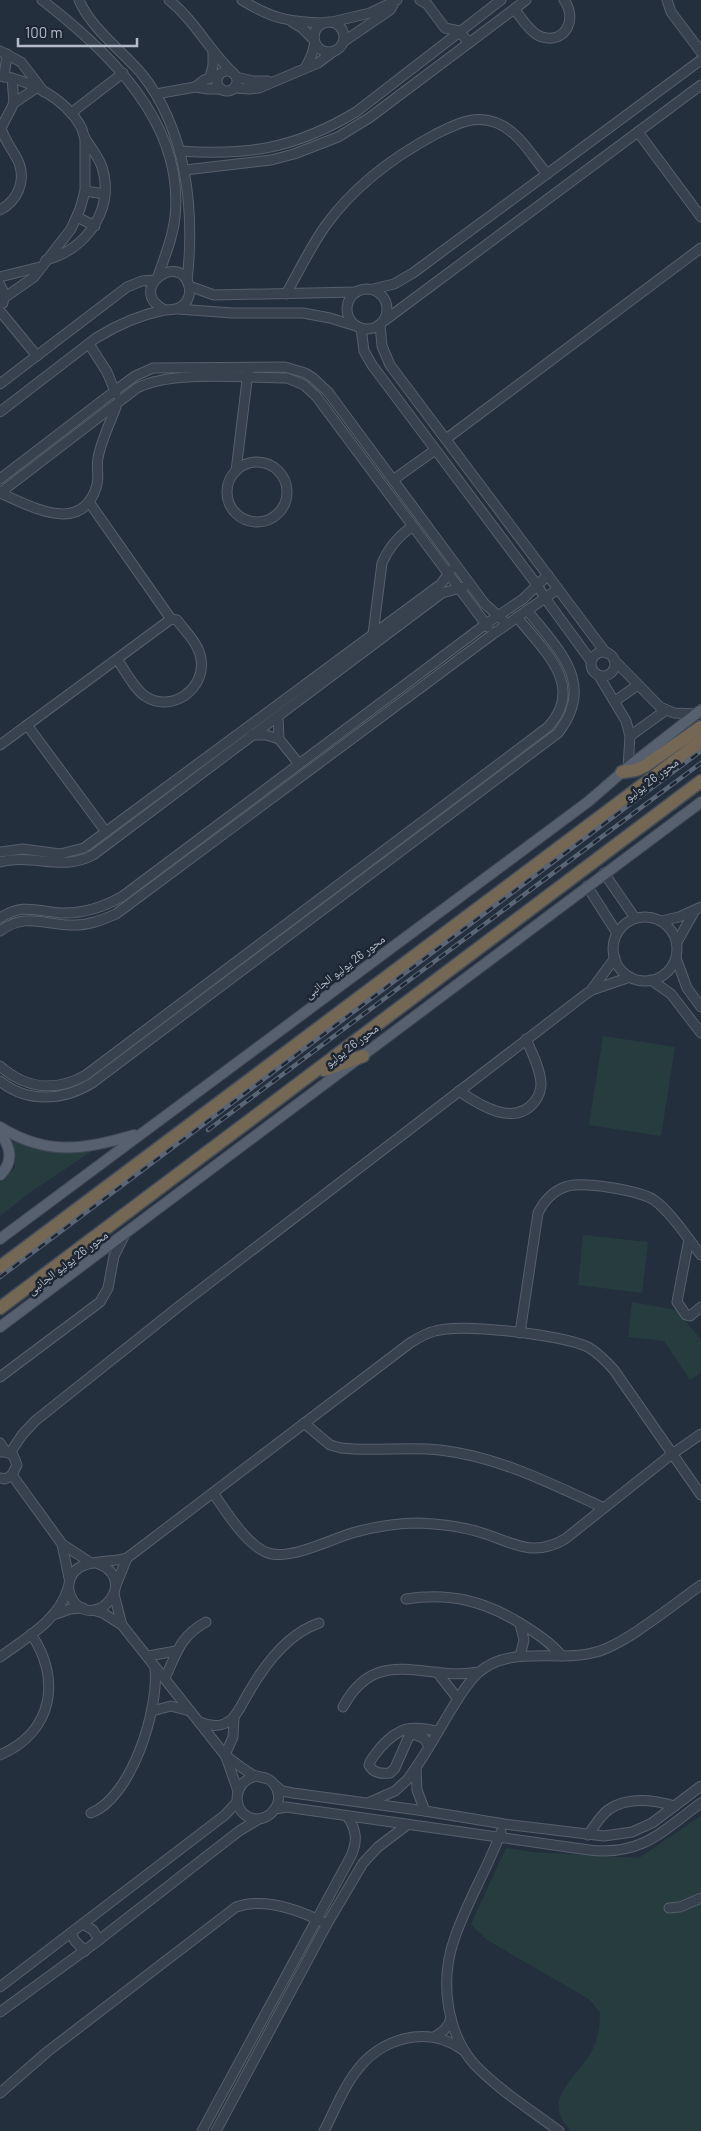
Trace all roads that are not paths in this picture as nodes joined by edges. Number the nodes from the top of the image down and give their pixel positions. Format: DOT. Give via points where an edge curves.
graph roads {
  1 [pos="42,0"];
  2 [pos="79,0"];
  3 [pos="169,0"];
  4 [pos="242,0"];
  5 [pos="501,0"];
  6 [pos="526,0"];
  7 [pos="564,0"];
  8 [pos="667,0"];
  9 [pos="396,1"];
  10 [pos="424,1"];
  11 [pos="254,3"];
  12 [pos="514,9"];
  13 [pos="291,22"];
  14 [pos="328,23"];
  15 [pos="445,28"];
  16 [pos="459,32"];
  17 [pos="314,41"];
  18 [pos="343,42"];
  19 [pos="444,42"];
  20 [pos="469,43"];
  21 [pos="334,51"];
  22 [pos="213,52"];
  23 [pos="701,52"];
  24 [pos="3,53"];
  25 [pos="454,54"];
  26 [pos="701,60"];
  27 [pos="306,67"];
  28 [pos="122,73"];
  29 [pos="234,75"];
  30 [pos="214,76"];
  31 [pos="5,77"];
  32 [pos="274,81"];
  33 [pos="701,85"];
  34 [pos="195,87"];
  35 [pos="36,88"];
  36 [pos="221,88"];
  37 [pos="234,88"];
  38 [pos="46,94"];
  39 [pos="156,94"];
  40 [pos="14,103"];
  41 [pos="71,113"];
  42 [pos="0,129"];
  43 [pos="638,132"];
  44 [pos="85,138"];
  45 [pos="0,149"];
  46 [pos="10,150"];
  47 [pos="180,151"];
  48 [pos="185,170"];
  49 [pos="547,174"];
  50 [pos="85,191"];
  51 [pos="105,194"];
  52 [pos="0,210"];
  53 [pos="77,217"];
  54 [pos="701,218"];
  55 [pos="95,226"];
  56 [pos="701,248"];
  57 [pos="43,264"];
  58 [pos="0,277"];
  59 [pos="156,278"];
  60 [pos="188,284"];
  61 [pos="0,285"];
  62 [pos="372,289"];
  63 [pos="356,292"];
  64 [pos="286,294"];
  65 [pos="4,298"];
  66 [pos="0,309"];
  67 [pos="177,309"];
  68 [pos="165,310"];
  69 [pos="382,323"];
  70 [pos="359,327"];
  71 [pos="88,344"];
  72 [pos="37,356"];
  73 [pos="248,367"];
  74 [pos="247,378"];
  75 [pos="0,384"];
  76 [pos="116,390"];
  77 [pos="116,406"];
  78 [pos="0,412"];
  79 [pos="446,439"];
  80 [pos="435,450"];
  81 [pos="236,471"];
  82 [pos="0,479"];
  83 [pos="393,480"];
  84 [pos="0,493"];
  85 [pos="89,502"];
  86 [pos="413,526"];
  87 [pos="456,565"];
  88 [pos="447,572"];
  89 [pos="548,575"];
  90 [pos="469,583"];
  91 [pos="537,585"];
  92 [pos="558,589"];
  93 [pos="460,590"];
  94 [pos="545,598"];
  95 [pos="527,610"];
  96 [pos="499,616"];
  97 [pos="518,617"];
  98 [pos="171,619"];
  99 [pos="486,624"];
  100 [pos="507,624"];
  101 [pos="372,634"];
  102 [pos="493,634"];
  103 [pos="606,653"];
  104 [pos="116,659"];
  105 [pos="614,660"];
  106 [pos="591,661"];
  107 [pos="599,676"];
  108 [pos="638,685"];
  109 [pos="615,701"];
  110 [pos="666,710"];
  111 [pos="699,712"];
  112 [pos="278,716"];
  113 [pos="27,725"];
  114 [pos="701,727"];
  115 [pos="252,735"];
  116 [pos="630,736"];
  117 [pos="279,739"];
  118 [pos="701,741"];
  119 [pos="0,745"];
  120 [pos="299,764"];
  121 [pos="625,769"];
  122 [pos="701,781"];
  123 [pos="701,802"];
  124 [pos="106,832"];
  125 [pos="0,852"];
  126 [pos="0,862"];
  127 [pos="604,873"];
  128 [pos="586,886"];
  129 [pos="697,909"];
  130 [pos="0,918"];
  131 [pos="635,918"];
  132 [pos="662,920"];
  133 [pos="0,931"];
  134 [pos="617,933"];
  135 [pos="677,942"];
  136 [pos="614,958"];
  137 [pos="676,958"];
  138 [pos="630,977"];
  139 [pos="651,980"];
  140 [pos="592,990"];
  141 [pos="701,1007"];
  142 [pos="701,1033"];
  143 [pos="526,1039"];
  144 [pos="363,1056"];
  145 [pos="0,1066"];
  146 [pos="310,1076"];
  147 [pos="0,1081"];
  148 [pos="76,1081"];
  149 [pos="82,1090"];
  150 [pos="459,1091"];
  151 [pos="0,1126"];
  152 [pos="0,1133"];
  153 [pos="140,1133"];
  154 [pos="0,1175"];
  155 [pos="125,1234"];
  156 [pos="0,1239"];
  157 [pos="689,1239"];
  158 [pos="701,1255"];
  159 [pos="0,1267"];
  160 [pos="701,1307"];
  161 [pos="0,1308"];
  162 [pos="0,1327"];
  163 [pos="520,1333"];
  164 [pos="0,1377"];
  165 [pos="304,1423"];
  166 [pos="701,1434"];
  167 [pos="0,1443"];
  168 [pos="5,1452"];
  169 [pos="672,1454"];
  170 [pos="12,1475"];
  171 [pos="0,1478"];
  172 [pos="213,1493"];
  173 [pos="701,1495"];
  174 [pos="604,1508"];
  175 [pos="62,1544"];
  176 [pos="127,1558"];
  177 [pos="93,1563"];
  178 [pos="69,1583"];
  179 [pos="701,1585"];
  180 [pos="115,1590"];
  181 [pos="406,1599"];
  182 [pos="83,1608"];
  183 [pos="93,1610"];
  184 [pos="54,1616"];
  185 [pos="206,1622"];
  186 [pos="319,1623"];
  187 [pos="520,1624"];
  188 [pos="122,1625"];
  189 [pos="31,1634"];
  190 [pos="176,1652"];
  191 [pos="148,1656"];
  192 [pos="520,1656"];
  193 [pos="562,1656"];
  194 [pos="0,1657"];
  195 [pos="155,1666"];
  196 [pos="437,1672"];
  197 [pos="479,1672"];
  198 [pos="165,1678"];
  199 [pos="458,1700"];
  200 [pos="343,1707"];
  201 [pos="190,1710"];
  202 [pos="152,1712"];
  203 [pos="234,1718"];
  204 [pos="199,1722"];
  205 [pos="412,1731"];
  206 [pos="438,1731"];
  207 [pos="428,1746"];
  208 [pos="225,1755"];
  209 [pos="0,1756"];
  210 [pos="416,1768"];
  211 [pos="256,1776"];
  212 [pos="276,1786"];
  213 [pos="701,1786"];
  214 [pos="238,1791"];
  215 [pos="237,1802"];
  216 [pos="365,1803"];
  217 [pos="701,1803"];
  218 [pos="674,1806"];
  219 [pos="275,1809"];
  220 [pos="425,1811"];
  221 [pos="91,1813"];
  222 [pos="347,1816"];
  223 [pos="259,1818"];
  224 [pos="504,1824"];
  225 [pos="407,1825"];
  226 [pos="588,1835"];
  227 [pos="500,1837"];
  228 [pos="701,1898"];
  229 [pos="669,1908"];
  230 [pos="317,1918"];
  231 [pos="83,1924"];
  232 [pos="327,1924"];
  233 [pos="71,1933"];
  234 [pos="99,1940"];
  235 [pos="85,1950"];
  236 [pos="0,1987"];
  237 [pos="0,2012"];
  238 [pos="451,2018"];
  239 [pos="434,2037"];
  240 [pos="465,2052"];
  241 [pos="0,2094"];
  242 [pos="202,2131"];
  243 [pos="216,2131"];
  244 [pos="324,2131"];
  245 [pos="559,2131"];
  1 -- 28 [label="street" via="70,22"];
  2 -- 39 [label="street" via="91,19"];
  3 -- 22 [label="street" via="188,18"];
  4 -- 11 [label="street"];
  5 -- 16 [label="street"];
  6 -- 12 [label="street"];
  7 -- 12 [label="street" via="570,8 570,22 562,34 555,37 534,33"];
  8 -- 23 [label="street"];
  9 -- 14 [label="street" via="364,15"];
  9 -- 18 [label="street" via="390,10"];
  10 -- 15 [label="street"];
  11 -- 13 [label="street" via="265,13"];
  12 -- 20 [label="street"];
  13 -- 14 [label="street"];
  13 -- 17 [label="street"];
  14 -- 17 [label="street" via="317,28"];
  14 -- 18 [label="street" via="342,30"];
  15 -- 16 [label="street"];
  15 -- 19 [label="street"];
  16 -- 19 [label="street"];
  16 -- 20 [label="street"];
  17 -- 21 [label="street" via="322,50"];
  17 -- 27 [label="street"];
  18 -- 21 [label="street"];
  19 -- 25 [label="street"];
  19 -- 47 [label="street" via="356,112 311,136 237,153"];
  20 -- 25 [label="street"];
  21 -- 27 [label="street"];
  22 -- 29 [label="street"];
  22 -- 30 [label="street"];
  24 -- 31 [label="street"];
  24 -- 38 [label="street" via="27,68"];
  25 -- 48 [label="street" via="368,118 317,147 271,160"];
  26 -- 49 [label="street"];
  27 -- 32 [label="street"];
  28 -- 41 [label="street"];
  28 -- 59 [label="street" via="145,102 171,164 175,217"];
  29 -- 30 [label="street" via="225,71"];
  29 -- 32 [label="street" via="253,81"];
  29 -- 37 [label="street"];
  30 -- 34 [label="street"];
  30 -- 36 [label="street"];
  31 -- 35 [label="street"];
  31 -- 40 [label="street"];
  32 -- 37 [label="street" via="250,89"];
  33 -- 43 [label="street"];
  34 -- 36 [label="street"];
  34 -- 39 [label="street"];
  35 -- 38 [label="street"];
  35 -- 40 [label="street"];
  36 -- 37 [label="street"];
  38 -- 41 [label="street"];
  39 -- 47 [label="street"];
  40 -- 42 [label="street"];
  41 -- 44 [label="street"];
  42 -- 46 [label="street"];
  43 -- 54 [label="street"];
  43 -- 69 [label="street"];
  44 -- 50 [label="street"];
  44 -- 51 [label="street" via="100,164"];
  45 -- 46 [label="street"];
  46 -- 52 [label="street" via="19,164 21,180 16,196"];
  47 -- 48 [label="street"];
  48 -- 60 [label="street" via="189,222"];
  49 -- 62 [label="street" via="413,273 394,284"];
  49 -- 64 [label="street" via="506,128 484,120 460,122 400,154 372,175 326,226"];
  50 -- 51 [label="street"];
  50 -- 53 [label="street"];
  51 -- 55 [label="street"];
  53 -- 55 [label="street"];
  53 -- 57 [label="street" via="64,240"];
  55 -- 57 [label="street" via="69,252"];
  56 -- 79 [label="street"];
  57 -- 58 [label="street"];
  57 -- 65 [label="street" via="34,277"];
  59 -- 60 [label="street" via="163,273 174,272 184,277"];
  59 -- 68 [label="street" via="151,295"];
  59 -- 72 [label="street" via="127,287"];
  60 -- 64 [label="street" via="214,295"];
  60 -- 67 [label="street" via="190,292 186,302"];
  61 -- 65 [label="street"];
  62 -- 63 [label="street"];
  62 -- 69 [label="street" via="385,300 388,310"];
  63 -- 64 [label="street"];
  63 -- 70 [label="street" via="347,306 349,317"];
  65 -- 66 [label="street"];
  66 -- 72 [label="street"];
  67 -- 68 [label="street"];
  67 -- 70 [label="street" via="303,313"];
  68 -- 71 [label="street" via="112,328"];
  69 -- 70 [label="street" via="371,329"];
  69 -- 79 [label="street" via="382,346 390,366"];
  70 -- 80 [label="street" via="368,358"];
  71 -- 76 [label="street"];
  71 -- 78 [label="street"];
  72 -- 75 [label="street"];
  73 -- 74 [label="street"];
  73 -- 76 [label="street" via="153,368"];
  73 -- 83 [label="street" via="285,367 314,378"];
  74 -- 77 [label="street" via="156,380 137,388"];
  74 -- 81 [label="street"];
  74 -- 86 [label="street" via="287,378 311,391"];
  76 -- 77 [label="street"];
  76 -- 82 [label="street"];
  77 -- 84 [label="street"];
  77 -- 85 [label="street" via="98,458 97,488"];
  79 -- 89 [label="street"];
  80 -- 83 [label="street"];
  80 -- 91 [label="street"];
  81 -- 81 [label="street" via="228,490 230,503 238,514 257,521 270,518 281,510 287,489 283,477 274,467 254,462"];
  83 -- 87 [label="street"];
  84 -- 85 [label="street" via="59,515 71,513"];
  85 -- 98 [label="street"];
  86 -- 88 [label="street"];
  86 -- 101 [label="street" via="391,546 382,563"];
  87 -- 88 [label="street"];
  87 -- 90 [label="street"];
  88 -- 93 [label="street"];
  88 -- 101 [label="street" via="441,584"];
  89 -- 91 [label="street"];
  89 -- 92 [label="street"];
  90 -- 93 [label="street"];
  90 -- 96 [label="street"];
  91 -- 94 [label="street"];
  91 -- 96 [label="street"];
  92 -- 94 [label="street"];
  92 -- 103 [label="street"];
  93 -- 99 [label="street"];
  93 -- 112 [label="street" via="442,593"];
  94 -- 95 [label="street"];
  94 -- 106 [label="street"];
  95 -- 97 [label="street"];
  95 -- 149 [label="street" via="572,672 573,705 558,733"];
  96 -- 99 [label="street"];
  96 -- 100 [label="street"];
  97 -- 100 [label="street"];
  97 -- 148 [label="street" via="562,678 564,699 548,728"];
  98 -- 104 [label="street"];
  98 -- 104 [label="street" via="176,620 202,658 200,678 189,694 171,702 151,700 142,695"];
  99 -- 102 [label="street"];
  99 -- 120 [label="street"];
  100 -- 102 [label="street"];
  101 -- 124 [label="street"];
  102 -- 133 [label="street" via="116,914 87,924 72,925 22,920"];
  103 -- 105 [label="street"];
  103 -- 106 [label="street" via="595,655"];
  104 -- 113 [label="street"];
  105 -- 107 [label="street" via="610,673"];
  105 -- 108 [label="street"];
  106 -- 107 [label="street" via="591,668"];
  107 -- 109 [label="street"];
  108 -- 109 [label="street"];
  108 -- 110 [label="street"];
  109 -- 116 [label="street"];
  110 -- 111 [label="street"];
  110 -- 116 [label="street"];
  111 -- 121 [label="main road, محور 26 يوليو الجانبى"];
  112 -- 115 [label="street"];
  112 -- 117 [label="street"];
  113 -- 119 [label="street"];
  113 -- 124 [label="street"];
  114 -- 121 [label="highway" via="645,766 636,770"];
  115 -- 117 [label="street"];
  115 -- 126 [label="street" via="82,861 60,864 25,858"];
  116 -- 121 [label="street"];
  117 -- 120 [label="street"];
  118 -- 159 [label="highway, محور 26 يوليو"];
  120 -- 130 [label="street" via="112,902 73,913 27,908"];
  121 -- 153 [label="main road, محور 26 يوليو الجانبى" via="589,801"];
  122 -- 146 [label="highway, محور 26 يوليو"];
  123 -- 127 [label="main road, محور 26 يوليو الجانبى"];
  124 -- 125 [label="street" via="84,848 68,853 24,849"];
  127 -- 128 [label="main road, محور 26 يوليو الجانبى"];
  127 -- 131 [label="street"];
  128 -- 134 [label="street"];
  128 -- 144 [label="main road, محور 26 يوليو الجانبى"];
  129 -- 132 [label="street"];
  129 -- 135 [label="street"];
  131 -- 132 [label="street" via="644,916"];
  131 -- 134 [label="street"];
  132 -- 135 [label="street"];
  134 -- 136 [label="street"];
  135 -- 137 [label="street"];
  136 -- 138 [label="street"];
  136 -- 140 [label="street"];
  137 -- 139 [label="street" via="662,976"];
  137 -- 141 [label="street" via="687,988"];
  138 -- 139 [label="street"];
  138 -- 140 [label="street"];
  139 -- 142 [label="street" via="671,994"];
  140 -- 143 [label="street"];
  143 -- 150 [label="street"];
  143 -- 150 [label="street" via="541,1085 539,1096 527,1110 511,1114 501,1112 480,1105"];
  144 -- 146 [label="highway"];
  144 -- 155 [label="main road, محور 26 يوليو الجانبى"];
  145 -- 148 [label="street" via="30,1084 54,1087"];
  146 -- 161 [label="highway, محور 26 يوليو"];
  147 -- 149 [label="street" via="13,1090 36,1097 60,1097"];
  148 -- 149 [label="street"];
  150 -- 168 [label="street" via="178,1307 35,1421"];
  151 -- 153 [label="main road" via="34,1143 58,1148 95,1146"];
  152 -- 154 [label="main road" via="10,1151 7,1165"];
  153 -- 156 [label="main road, محور 26 يوليو الجانبى"];
  155 -- 162 [label="main road, محور 26 يوليو الجانبى"];
  155 -- 164 [label="street" via="114,1256 108,1288 100,1302"];
  157 -- 158 [label="street"];
  157 -- 160 [label="street" via="677,1302 690,1316"];
  157 -- 163 [label="street" via="655,1201 640,1194 566,1186 544,1201 538,1213"];
  163 -- 165 [label="street" via="449,1329 422,1335"];
  163 -- 169 [label="street" via="570,1342 587,1347 602,1357"];
  165 -- 172 [label="street"];
  165 -- 174 [label="street" via="330,1445 341,1448 419,1448 482,1457 529,1473"];
  166 -- 169 [label="street"];
  167 -- 168 [label="street"];
  168 -- 170 [label="street" via="17,1462 17,1469"];
  169 -- 173 [label="street"];
  169 -- 174 [label="street"];
  170 -- 171 [label="street"];
  170 -- 175 [label="street"];
  172 -- 174 [label="street" via="254,1545 262,1551 282,1555 353,1532 419,1523 470,1530 523,1548 540,1549 565,1539"];
  172 -- 176 [label="street"];
  175 -- 177 [label="street"];
  175 -- 178 [label="street"];
  176 -- 177 [label="street"];
  176 -- 180 [label="street"];
  177 -- 178 [label="street" via="78,1567"];
  177 -- 180 [label="street" via="112,1573"];
  178 -- 182 [label="street" via="73,1600"];
  178 -- 184 [label="street" via="65,1598"];
  179 -- 193 [label="street" via="612,1646 595,1652"];
  180 -- 183 [label="street" via="106,1605"];
  180 -- 188 [label="street"];
  181 -- 187 [label="street" via="437,1596 467,1599 496,1609"];
  182 -- 183 [label="street"];
  182 -- 184 [label="street"];
  183 -- 188 [label="street"];
  184 -- 189 [label="street"];
  185 -- 190 [label="street" via="188,1634"];
  186 -- 203 [label="street" via="293,1636 280,1649 252,1686"];
  187 -- 192 [label="street" via="524,1640"];
  187 -- 193 [label="street" via="547,1640"];
  188 -- 191 [label="street"];
  189 -- 194 [label="street"];
  189 -- 209 [label="street" via="47,1663 49,1696 36,1727 17,1746"];
  190 -- 191 [label="street"];
  190 -- 198 [label="street"];
  191 -- 195 [label="street"];
  192 -- 193 [label="street"];
  192 -- 197 [label="street"];
  195 -- 198 [label="street"];
  195 -- 202 [label="street"];
  196 -- 197 [label="street"];
  196 -- 199 [label="street"];
  196 -- 200 [label="street" via="407,1668 377,1673 352,1691"];
  197 -- 199 [label="street"];
  198 -- 201 [label="street"];
  199 -- 206 [label="street"];
  201 -- 202 [label="street" via="171,1706"];
  201 -- 204 [label="street"];
  202 -- 221 [label="street" via="138,1753 117,1792 108,1804"];
  203 -- 204 [label="street" via="217,1726"];
  203 -- 208 [label="street" via="233,1737"];
  204 -- 208 [label="street"];
  205 -- 205 [label="street" via="398,1731 392,1736 370,1760 371,1770 382,1774 393,1771"];
  205 -- 206 [label="street"];
  205 -- 207 [label="street" via="424,1738"];
  206 -- 207 [label="street"];
  207 -- 210 [label="street"];
  208 -- 211 [label="street"];
  208 -- 214 [label="street"];
  210 -- 216 [label="street" via="395,1791"];
  210 -- 220 [label="street" via="417,1790"];
  211 -- 212 [label="street"];
  211 -- 214 [label="street" via="245,1781"];
  212 -- 216 [label="street" via="282,1791"];
  212 -- 219 [label="street" via="279,1798"];
  213 -- 218 [label="street"];
  214 -- 215 [label="street"];
  215 -- 223 [label="street" via="242,1812"];
  215 -- 231 [label="street" via="225,1815"];
  216 -- 220 [label="street"];
  217 -- 227 [label="street" via="646,1842 623,1850 602,1852"];
  218 -- 226 [label="street" via="652,1823 632,1832"];
  218 -- 226 [label="street" via="651,1801 627,1802 609,1810"];
  219 -- 222 [label="street" via="286,1807"];
  219 -- 223 [label="street"];
  220 -- 224 [label="street"];
  222 -- 225 [label="street"];
  222 -- 230 [label="street" via="356,1836 355,1848"];
  223 -- 234 [label="street"];
  224 -- 226 [label="street"];
  224 -- 227 [label="street"];
  225 -- 227 [label="street"];
  225 -- 232 [label="street" via="366,1859"];
  227 -- 238 [label="street" via="454,1940 448,1979"];
  228 -- 229 [label="street"];
  230 -- 232 [label="street"];
  230 -- 241 [label="street" via="255,1903 236,1907 47,2052"];
  230 -- 242 [label="street"];
  231 -- 233 [label="street"];
  231 -- 234 [label="street" via="93,1930"];
  232 -- 243 [label="street"];
  233 -- 235 [label="street"];
  233 -- 236 [label="street"];
  234 -- 235 [label="street"];
  235 -- 237 [label="street"];
  238 -- 239 [label="street" via="442,2033"];
  238 -- 240 [label="street"];
  239 -- 240 [label="street"];
  239 -- 244 [label="street" via="396,2041 367,2059 354,2073"];
  240 -- 245 [label="street" via="489,2078"];
}
